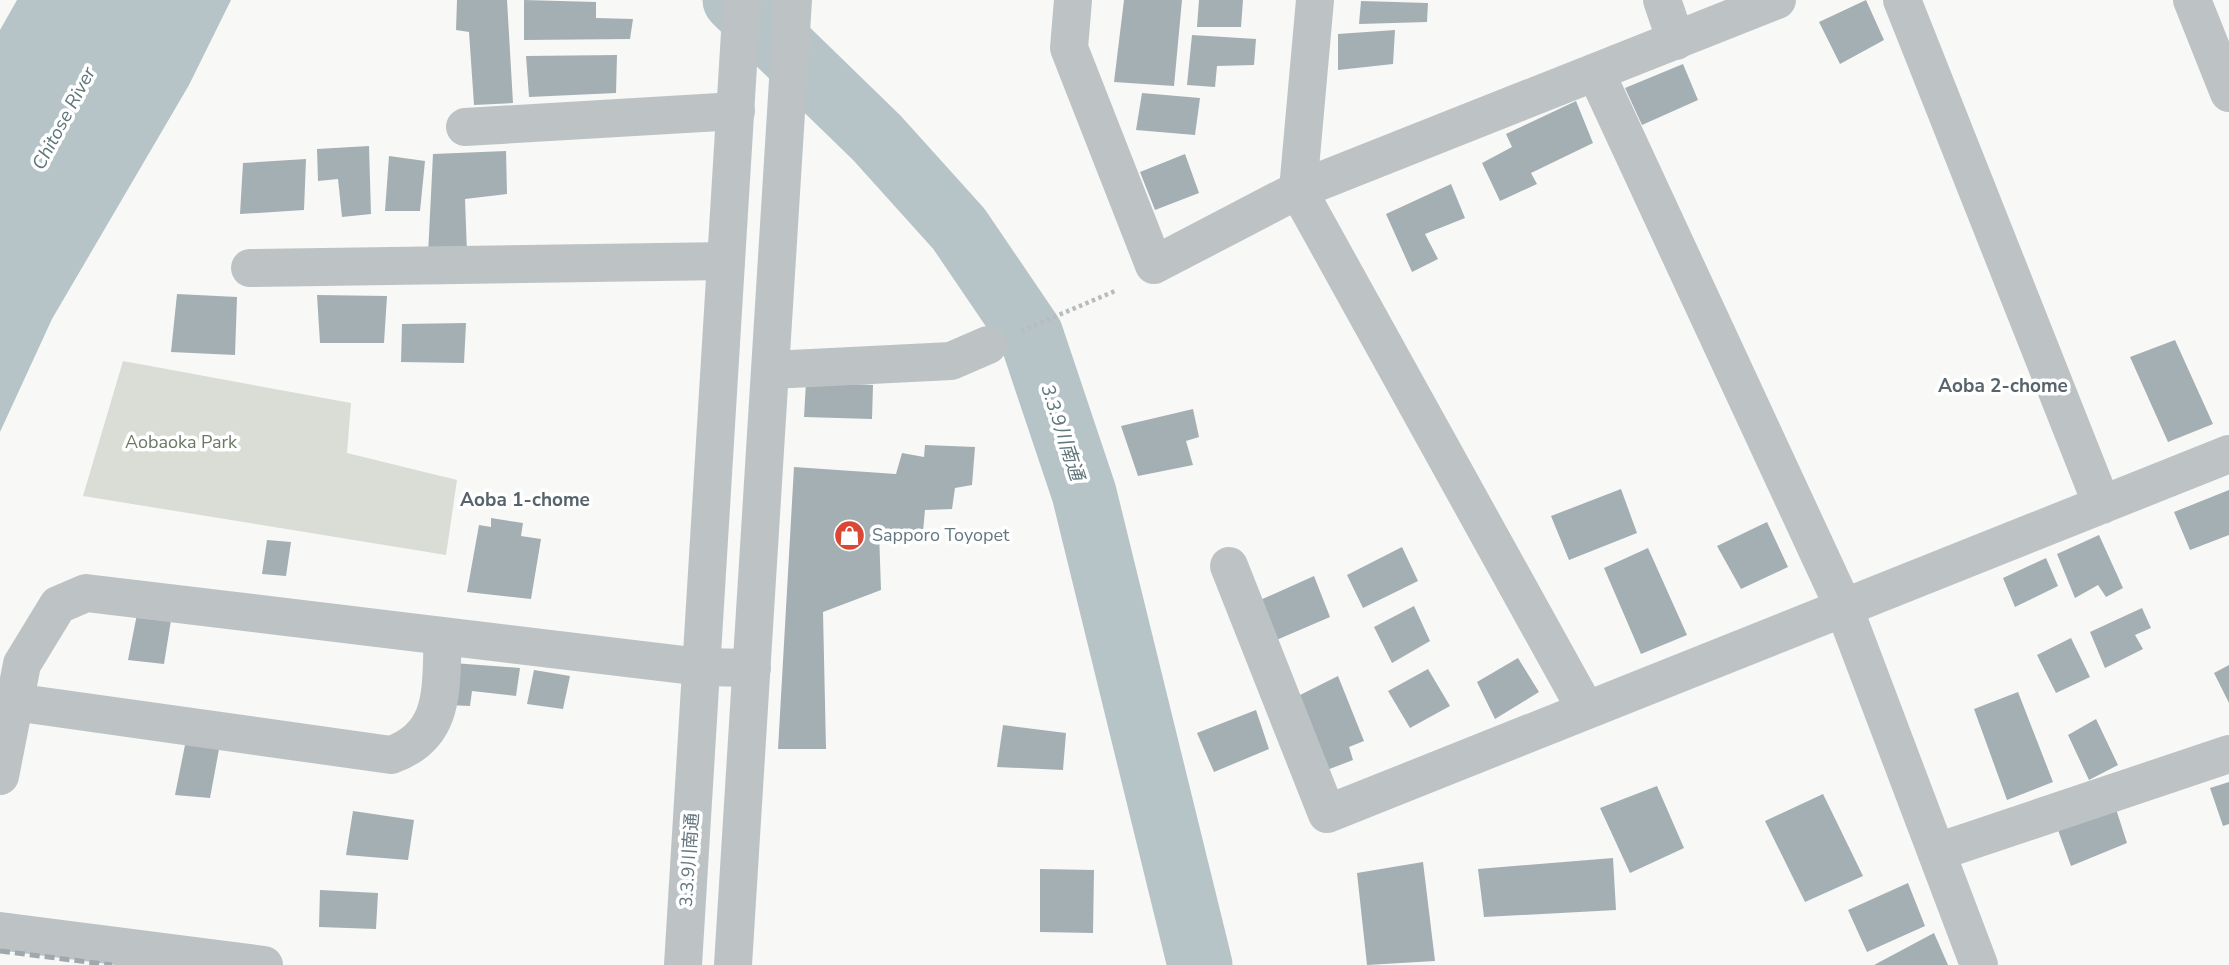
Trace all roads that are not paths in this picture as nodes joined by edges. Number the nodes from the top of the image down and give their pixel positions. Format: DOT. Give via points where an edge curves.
graph roads {
  1 [pos="742,0"];
  2 [pos="1073,0"];
  3 [pos="1315,0"];
  4 [pos="1662,0"];
  5 [pos="1777,0"];
  6 [pos="1902,0"];
  7 [pos="2192,0"];
  8 [pos="792,4"];
  9 [pos="1676,41"];
  10 [pos="1596,73"];
  11 [pos="2229,93"];
  12 [pos="736,111"];
  13 [pos="465,127"];
  14 [pos="1298,190"];
  15 [pos="726,261"];
  16 [pos="250,268"];
  17 [pos="988,345"];
  18 [pos="771,369"];
  19 [pos="2229,454"];
  20 [pos="2102,505"];
  21 [pos="1229,566"];
  22 [pos="1844,608"];
  23 [pos="443,636"];
  24 [pos="701,667"];
  25 [pos="752,668"];
  26 [pos="14,702"];
  27 [pos="1587,710"];
  28 [pos="2229,754"];
  29 [pos="0,776"];
  30 [pos="1937,852"];
  31 [pos="0,931"];
  32 [pos="264,965"];
  33 [pos="682,965"];
  34 [pos="733,965"];
  35 [pos="1979,965"];
  1 -- 12 [label="street, 3.3.9川南通"];
  2 -- 14 [label="street" via="1069,48 1154,265"];
  3 -- 14 [label="street"];
  4 -- 9 [label="street"];
  5 -- 9 [label="street"];
  6 -- 20 [label="street"];
  7 -- 11 [label="street"];
  8 -- 18 [label="street"];
  9 -- 10 [label="street"];
  10 -- 14 [label="street"];
  10 -- 22 [label="street"];
  12 -- 13 [label="street"];
  12 -- 15 [label="street, 3.3.9川南通"];
  14 -- 27 [label="street"];
  15 -- 16 [label="street"];
  15 -- 24 [label="street, 3.3.9川南通"];
  17 -- 18 [label="street" via="951,361"];
  18 -- 25 [label="street"];
  19 -- 20 [label="street"];
  20 -- 22 [label="street"];
  21 -- 27 [label="street" via="1327,814"];
  22 -- 27 [label="street"];
  22 -- 30 [label="street"];
  23 -- 24 [label="street"];
  23 -- 26 [label="street" via="86,593 58,605 22,664"];
  23 -- 26 [label="street" via="439,711 424,734 406,750 391,755"];
  24 -- 25 [label="street"];
  24 -- 33 [label="street, 3.3.9川南通"];
  25 -- 34 [label="street"];
  26 -- 29 [label="street"];
  28 -- 30 [label="street"];
  30 -- 35 [label="street"];
  31 -- 32 [label="street"];
}
